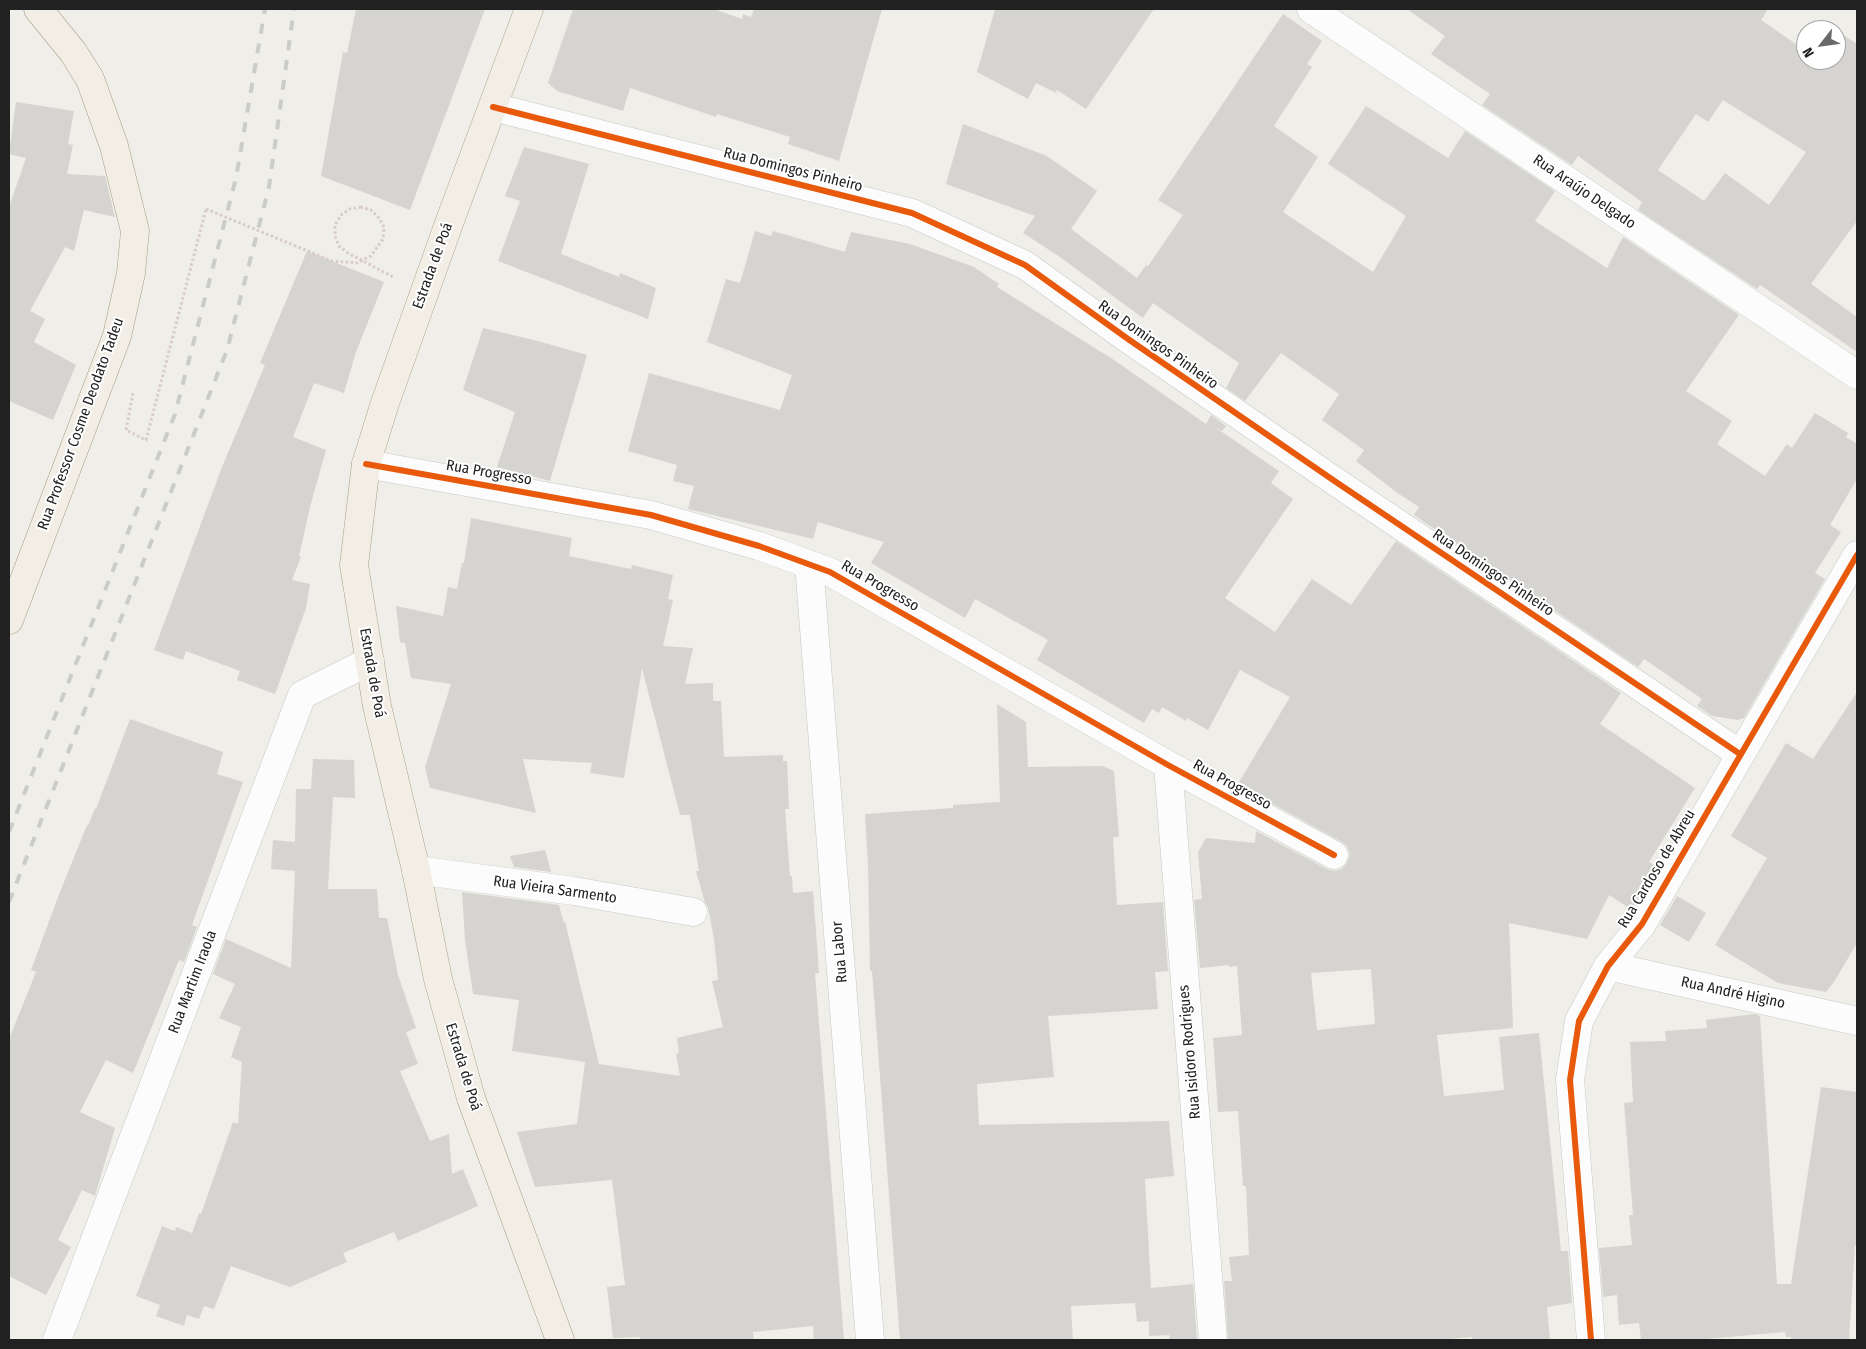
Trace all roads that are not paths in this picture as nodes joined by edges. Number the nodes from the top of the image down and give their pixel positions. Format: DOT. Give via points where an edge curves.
graph roads {
  1 [pos="38,9"];
  2 [pos="529,9"];
  3 [pos="1312,9"];
  4 [pos="493,107"];
  5 [pos="1857,375"];
  6 [pos="366,464"];
  7 [pos="1857,555"];
  8 [pos="809,564"];
  9 [pos="9,620"];
  10 [pos="370,661"];
  11 [pos="1740,754"];
  12 [pos="1168,764"];
  13 [pos="1334,855"];
  14 [pos="416,870"];
  15 [pos="693,912"];
  16 [pos="1608,966"];
  17 [pos="1857,1021"];
  18 [pos="57,1340"];
  19 [pos="560,1340"];
  20 [pos="870,1340"];
  21 [pos="1213,1340"];
  22 [pos="1590,1340"];
  1 -- 9 [label="main road, Rua Professor Cosme Deodato Tadeu" via="90,79 114,146 136,231 131,273 117,336"];
  2 -- 4 [label="main road, Estrada de Poá"];
  3 -- 5 [label="street, Rua Araújo Delgado"];
  4 -- 6 [label="main road, Estrada de Poá" via="423,295"];
  4 -- 11 [label="street, Rua Domingos Pinheiro" via="912,213 1025,265 1336,482"];
  6 -- 8 [label="street, Rua Progresso" via="651,515"];
  6 -- 10 [label="main road, Estrada de Poá" via="354,565"];
  7 -- 11 [label="street, Rua Cardoso de Abreu"];
  8 -- 12 [label="street, Rua Progresso" via="830,572"];
  8 -- 20 [label="street, Rua Labor"];
  10 -- 14 [label="main road, Estrada de Poá" via="377,706"];
  10 -- 18 [label="street, Rua Martim Iraola" via="302,694"];
  11 -- 16 [label="street, Rua Cardoso de Abreu" via="1642,924"];
  12 -- 13 [label="street, Rua Progresso"];
  12 -- 21 [label="street, Rua Isidoro Rodrigues"];
  14 -- 15 [label="street, Rua Vieira Sarmento" via="574,891"];
  14 -- 19 [label="main road, Estrada de Poá" via="438,979 471,1098"];
  16 -- 17 [label="street, Rua André Higino"];
  16 -- 22 [label="street, Rua Cardoso de Abreu" via="1579,1021 1570,1080"];
}
